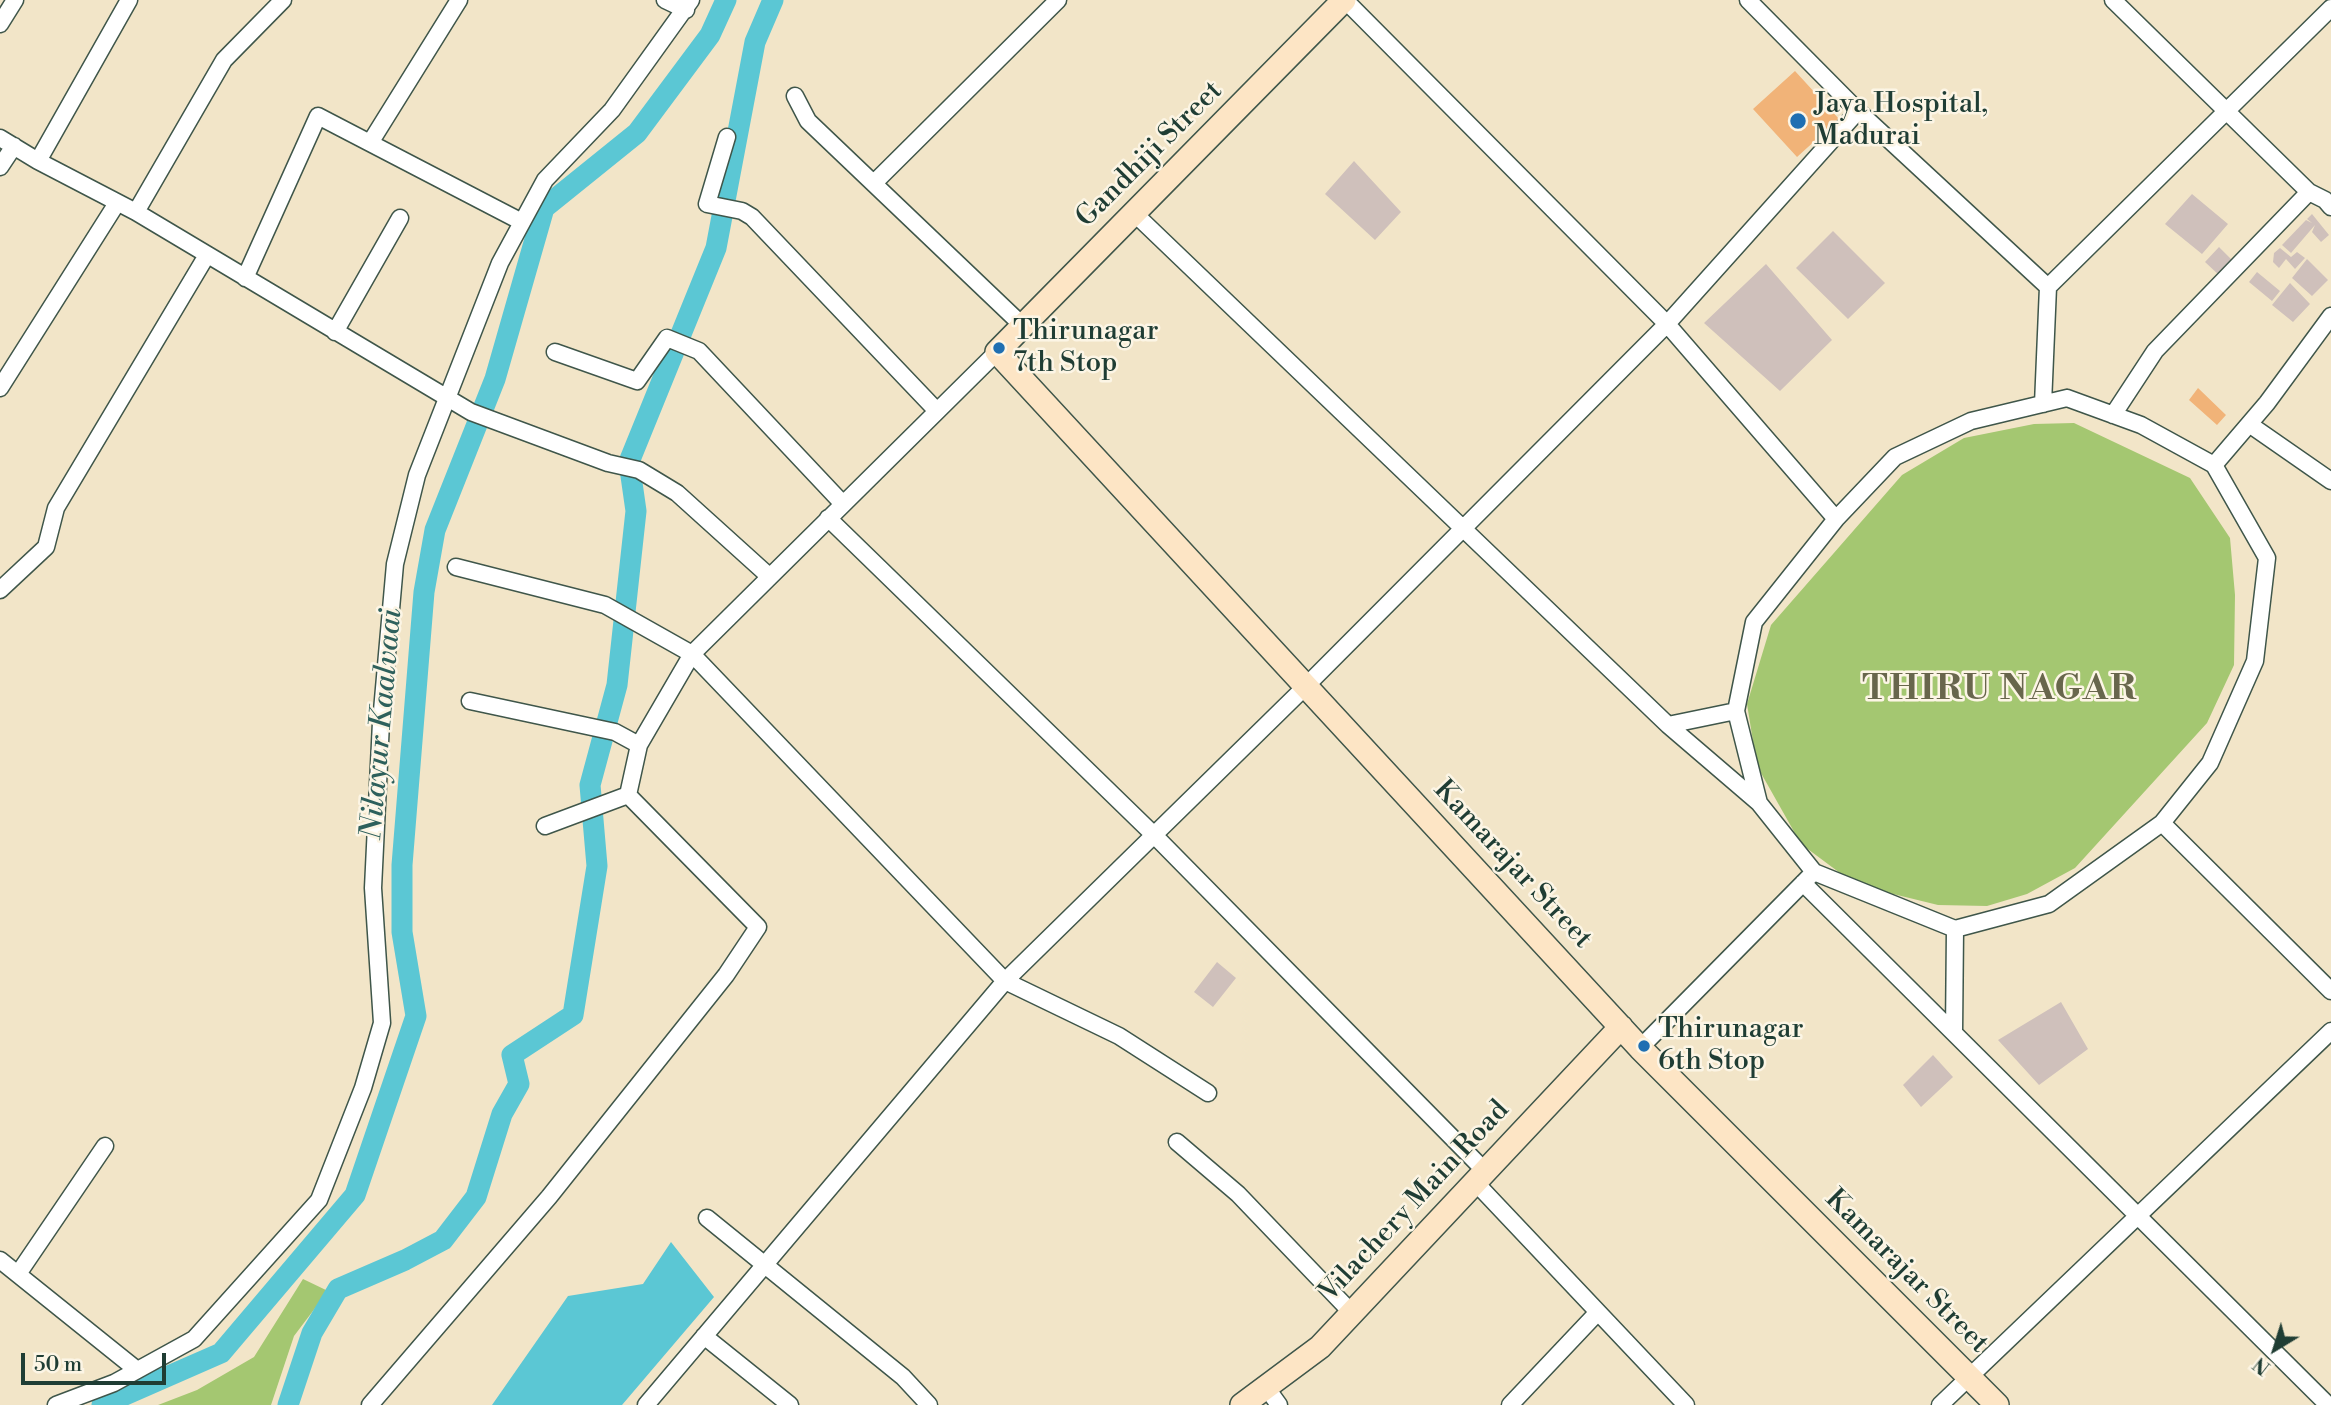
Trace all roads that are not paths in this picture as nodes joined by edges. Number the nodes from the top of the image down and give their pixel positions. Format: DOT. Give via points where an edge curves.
graph roads {
  1 [pos="15,0"];
  2 [pos="129,0"];
  3 [pos="283,0"];
  4 [pos="459,0"];
  5 [pos="665,0"];
  6 [pos="1058,0"];
  7 [pos="1344,0"];
  8 [pos="1748,0"];
  9 [pos="2113,0"];
  10 [pos="688,5"];
  11 [pos="2331,8"];
  12 [pos="0,24"];
  13 [pos="795,96"];
  14 [pos="1858,111"];
  15 [pos="2226,112"];
  16 [pos="727,137"];
  17 [pos="7,142"];
  18 [pos="370,143"];
  19 [pos="38,161"];
  20 [pos="0,167"];
  21 [pos="874,183"];
  22 [pos="2309,192"];
  23 [pos="117,203"];
  24 [pos="2331,207"];
  25 [pos="136,212"];
  26 [pos="1134,213"];
  27 [pos="400,218"];
  28 [pos="522,222"];
  29 [pos="207,255"];
  30 [pos="245,278"];
  31 [pos="2048,287"];
  32 [pos="2331,316"];
  33 [pos="1667,324"];
  34 [pos="1023,326"];
  35 [pos="335,332"];
  36 [pos="555,352"];
  37 [pos="997,352"];
  38 [pos="0,388"];
  39 [pos="446,399"];
  40 [pos="2043,404"];
  41 [pos="936,410"];
  42 [pos="2113,415"];
  43 [pos="2249,424"];
  44 [pos="2214,465"];
  45 [pos="2331,481"];
  46 [pos="843,503"];
  47 [pos="828,518"];
  48 [pos="1836,519"];
  49 [pos="1462,530"];
  50 [pos="456,568"];
  51 [pos="770,577"];
  52 [pos="0,590"];
  53 [pos="692,654"];
  54 [pos="1306,686"];
  55 [pos="470,701"];
  56 [pos="1736,711"];
  57 [pos="1668,725"];
  58 [pos="639,745"];
  59 [pos="628,794"];
  60 [pos="1759,803"];
  61 [pos="2162,823"];
  62 [pos="545,826"];
  63 [pos="1154,835"];
  64 [pos="1809,877"];
  65 [pos="1955,929"];
  66 [pos="1005,981"];
  67 [pos="2331,991"];
  68 [pos="1620,1027"];
  69 [pos="2331,1031"];
  70 [pos="1954,1033"];
  71 [pos="1640,1048"];
  72 [pos="1208,1093"];
  73 [pos="1177,1142"];
  74 [pos="105,1146"];
  75 [pos="1480,1177"];
  76 [pos="2137,1216"];
  77 [pos="707,1218"];
  78 [pos="0,1260"];
  79 [pos="765,1265"];
  80 [pos="18,1274"];
  81 [pos="1598,1312"];
  82 [pos="1352,1313"];
  83 [pos="704,1336"];
  84 [pos="137,1370"];
  85 [pos="1969,1377"];
  86 [pos="1273,1396"];
  87 [pos="783,1403"];
  88 [pos="56,1405"];
  89 [pos="370,1405"];
  90 [pos="646,1405"];
  91 [pos="929,1405"];
  92 [pos="1242,1405"];
  93 [pos="1510,1405"];
  94 [pos="1686,1405"];
  95 [pos="1940,1405"];
  96 [pos="1997,1405"];
  97 [pos="2328,1405"];
  1 -- 12 [label="street"];
  2 -- 19 [label="street"];
  3 -- 25 [label="street" via="224,60"];
  4 -- 18 [label="street"];
  5 -- 10 [label="street"];
  6 -- 21 [label="street"];
  7 -- 26 [label="main road, Gandhiji Street"];
  7 -- 33 [label="street"];
  8 -- 14 [label="street"];
  9 -- 15 [label="street"];
  10 -- 28 [label="street" via="612,110 545,180"];
  11 -- 15 [label="street"];
  13 -- 21 [label="street" via="808,121"];
  14 -- 31 [label="street"];
  14 -- 33 [label="street"];
  15 -- 22 [label="street"];
  15 -- 31 [label="street"];
  16 -- 41 [label="street" via="707,204 752,218"];
  17 -- 19 [label="street"];
  17 -- 20 [label="street"];
  18 -- 28 [label="street"];
  18 -- 30 [label="street" via="318,116"];
  19 -- 23 [label="street"];
  21 -- 34 [label="street"];
  22 -- 24 [label="street"];
  22 -- 42 [label="street" via="2155,351"];
  23 -- 25 [label="street"];
  23 -- 38 [label="street"];
  25 -- 29 [label="street"];
  26 -- 34 [label="main road, Gandhiji Street"];
  26 -- 49 [label="street"];
  27 -- 35 [label="street"];
  28 -- 39 [label="street" via="500,263"];
  29 -- 30 [label="street"];
  29 -- 52 [label="street" via="56,508 46,547"];
  30 -- 35 [label="street"];
  31 -- 40 [label="street"];
  32 -- 43 [label="street"];
  33 -- 48 [label="street"];
  33 -- 49 [label="street"];
  34 -- 37 [label="main road, Gandhiji Street"];
  35 -- 39 [label="street"];
  36 -- 46 [label="street" via="637,381 667,338 699,351"];
  37 -- 41 [label="street"];
  37 -- 54 [label="main road, Kamarajar Street"];
  39 -- 51 [label="street" via="494,422 639,470 677,493"];
  39 -- 84 [label="street" via="417,475 395,564 373,888 382,1023 363,1088 319,1200 194,1339"];
  40 -- 42 [label="street" via="2067,398"];
  40 -- 48 [label="street" via="1970,421 1895,457"];
  41 -- 46 [label="street"];
  42 -- 44 [label="street"];
  43 -- 44 [label="street"];
  43 -- 45 [label="street"];
  44 -- 61 [label="street" via="2267,558 2255,661 2210,763"];
  46 -- 47 [label="street"];
  47 -- 51 [label="street"];
  47 -- 63 [label="street"];
  48 -- 56 [label="street" via="1754,622"];
  49 -- 54 [label="street"];
  49 -- 57 [label="street"];
  50 -- 53 [label="street" via="605,604"];
  51 -- 53 [label="street"];
  53 -- 58 [label="street"];
  53 -- 66 [label="street"];
  54 -- 63 [label="street"];
  54 -- 68 [label="main road, Kamarajar Street"];
  55 -- 58 [label="street" via="615,732"];
  56 -- 57 [label="street"];
  56 -- 60 [label="street"];
  57 -- 60 [label="street"];
  58 -- 59 [label="street"];
  59 -- 62 [label="street"];
  59 -- 89 [label="street" via="758,927 726,975 549,1197"];
  60 -- 64 [label="street"];
  61 -- 65 [label="street" via="2049,904"];
  61 -- 67 [label="street"];
  63 -- 66 [label="street"];
  63 -- 75 [label="street"];
  64 -- 65 [label="street"];
  64 -- 70 [label="street"];
  64 -- 71 [label="street"];
  65 -- 70 [label="street"];
  66 -- 72 [label="street" via="1119,1036"];
  66 -- 79 [label="street"];
  68 -- 71 [label="main road, Kamarajar Street"];
  68 -- 75 [label="main road, Vilachery Main Road"];
  69 -- 76 [label="street"];
  70 -- 76 [label="street"];
  71 -- 85 [label="main road, Kamarajar Street"];
  73 -- 82 [label="street" via="1238,1194"];
  74 -- 80 [label="street"];
  75 -- 81 [label="street"];
  75 -- 82 [label="main road, Vilachery Main Road"];
  76 -- 85 [label="street"];
  76 -- 97 [label="street"];
  77 -- 79 [label="street"];
  78 -- 80 [label="street"];
  79 -- 83 [label="street"];
  79 -- 91 [label="street" via="903,1377"];
  80 -- 84 [label="street"];
  81 -- 93 [label="street"];
  81 -- 94 [label="street"];
  82 -- 86 [label="main road, Vilachery Main Road"];
  83 -- 87 [label="street"];
  83 -- 90 [label="street"];
  84 -- 88 [label="street"];
  85 -- 95 [label="street"];
  85 -- 96 [label="main road, Kamarajar Street"];
  86 -- 92 [label="main road, Vilachery Main Road"];
}
